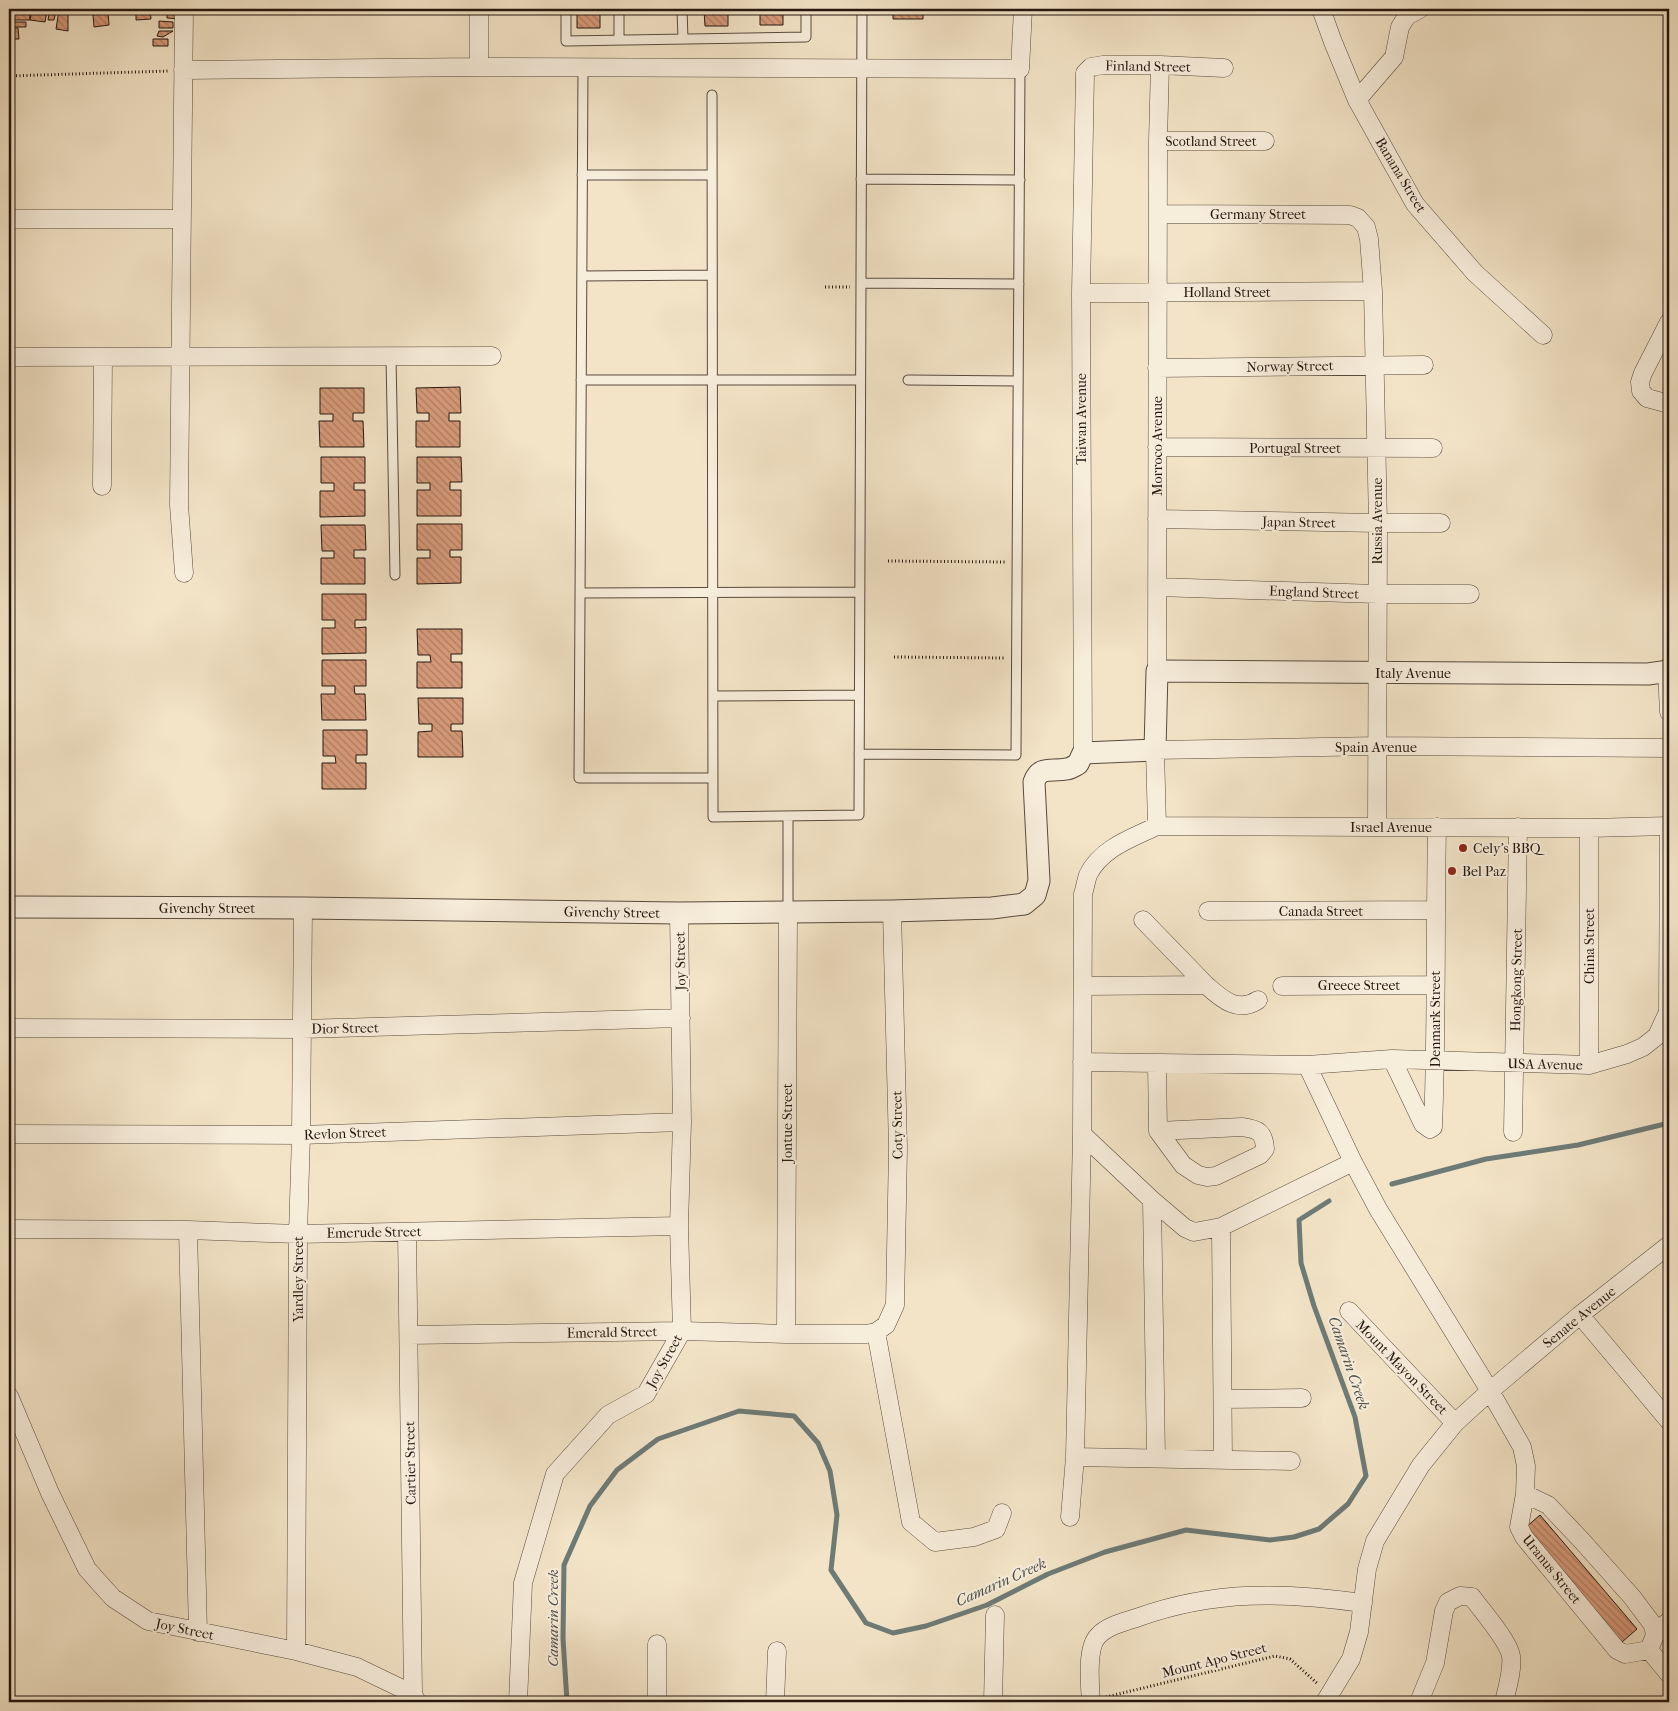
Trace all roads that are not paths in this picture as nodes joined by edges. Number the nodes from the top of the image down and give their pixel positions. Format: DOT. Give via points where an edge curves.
graph roads {
  1 [pos="184,9"];
  2 [pos="479,9"];
  3 [pos="566,9"];
  4 [pos="619,9"];
  5 [pos="682,9"];
  6 [pos="806,9"];
  7 [pos="862,9"];
  8 [pos="1023,9"];
  9 [pos="1321,9"];
  10 [pos="1420,9"];
  11 [pos="683,39"];
  12 [pos="619,40"];
  13 [pos="1160,65"];
  14 [pos="479,67"];
  15 [pos="583,68"];
  16 [pos="1224,68"];
  17 [pos="862,69"];
  18 [pos="1020,69"];
  19 [pos="184,70"];
  20 [pos="1084,84"];
  21 [pos="712,95"];
  22 [pos="1357,100"];
  23 [pos="1265,140"];
  24 [pos="1158,141"];
  25 [pos="582,175"];
  26 [pos="712,175"];
  27 [pos="861,180"];
  28 [pos="1020,180"];
  29 [pos="1158,214"];
  30 [pos="1358,218"];
  31 [pos="9,219"];
  32 [pos="182,219"];
  33 [pos="712,275"];
  34 [pos="582,276"];
  35 [pos="1019,284"];
  36 [pos="861,285"];
  37 [pos="1373,291"];
  38 [pos="1081,293"];
  39 [pos="1158,293"];
  40 [pos="1669,322"];
  41 [pos="1543,335"];
  42 [pos="391,356"];
  43 [pos="492,356"];
  44 [pos="9,357"];
  45 [pos="103,357"];
  46 [pos="180,357"];
  47 [pos="1374,364"];
  48 [pos="1424,365"];
  49 [pos="1157,368"];
  50 [pos="581,380"];
  51 [pos="713,380"];
  52 [pos="860,380"];
  53 [pos="908,380"];
  54 [pos="1018,381"];
  55 [pos="1669,404"];
  56 [pos="1157,447"];
  57 [pos="1376,448"];
  58 [pos="1433,448"];
  59 [pos="102,486"];
  60 [pos="1157,519"];
  61 [pos="1378,523"];
  62 [pos="1441,523"];
  63 [pos="184,573"];
  64 [pos="395,575"];
  65 [pos="1157,587"];
  66 [pos="860,592"];
  67 [pos="580,593"];
  68 [pos="713,593"];
  69 [pos="1376,594"];
  70 [pos="1470,594"];
  71 [pos="1669,665"];
  72 [pos="1157,671"];
  73 [pos="1377,673"];
  74 [pos="859,695"];
  75 [pos="713,696"];
  76 [pos="1669,712"];
  77 [pos="1376,746"];
  78 [pos="1669,748"];
  79 [pos="1155,750"];
  80 [pos="1083,753"];
  81 [pos="859,754"];
  82 [pos="713,778"];
  83 [pos="788,816"];
  84 [pos="1157,826"];
  85 [pos="1377,827"];
  86 [pos="1437,827"];
  87 [pos="1518,827"];
  88 [pos="1589,828"];
  89 [pos="1669,828"];
  90 [pos="9,908"];
  91 [pos="303,908"];
  92 [pos="1435,910"];
  93 [pos="892,911"];
  94 [pos="1208,911"];
  95 [pos="788,912"];
  96 [pos="679,913"];
  97 [pos="1143,920"];
  98 [pos="1206,985"];
  99 [pos="1435,985"];
  100 [pos="1083,986"];
  101 [pos="1282,986"];
  102 [pos="1258,1000"];
  103 [pos="681,1018"];
  104 [pos="9,1028"];
  105 [pos="302,1029"];
  106 [pos="1392,1059"];
  107 [pos="1436,1060"];
  108 [pos="1082,1062"];
  109 [pos="1157,1064"];
  110 [pos="1307,1064"];
  111 [pos="1514,1064"];
  112 [pos="1590,1065"];
  113 [pos="682,1122"];
  114 [pos="1158,1131"];
  115 [pos="1513,1132"];
  116 [pos="9,1134"];
  117 [pos="301,1134"];
  118 [pos="1082,1134"];
  119 [pos="1357,1168"];
  120 [pos="1152,1200"];
  121 [pos="679,1226"];
  122 [pos="1221,1227"];
  123 [pos="9,1230"];
  124 [pos="188,1230"];
  125 [pos="407,1232"];
  126 [pos="298,1234"];
  127 [pos="1669,1245"];
  128 [pos="1349,1311"];
  129 [pos="1580,1315"];
  130 [pos="682,1331"];
  131 [pos="876,1332"];
  132 [pos="786,1334"];
  133 [pos="409,1335"];
  134 [pos="1490,1391"];
  135 [pos="9,1396"];
  136 [pos="1302,1398"];
  137 [pos="1223,1399"];
  138 [pos="1669,1421"];
  139 [pos="1456,1423"];
  140 [pos="1074,1457"];
  141 [pos="1156,1458"];
  142 [pos="1224,1460"];
  143 [pos="1291,1461"];
  144 [pos="1525,1494"];
  145 [pos="1002,1513"];
  146 [pos="1070,1517"];
  147 [pos="1363,1603"];
  148 [pos="995,1615"];
  149 [pos="1669,1621"];
  150 [pos="198,1632"];
  151 [pos="1652,1641"];
  152 [pos="657,1644"];
  153 [pos="296,1651"];
  154 [pos="777,1651"];
  155 [pos="1669,1674"];
  156 [pos="415,1698"];
  157 [pos="1328,1698"];
  158 [pos="1091,1701"];
  159 [pos="518,1702"];
  160 [pos="657,1702"];
  161 [pos="775,1702"];
  162 [pos="993,1702"];
  163 [pos="1419,1702"];
  164 [pos="1504,1702"];
  1 -- 19 [label="street"];
  2 -- 14 [label="street"];
  3 -- 12 [label="lane" via="566,41"];
  4 -- 12 [label="lane"];
  5 -- 11 [label="lane"];
  6 -- 11 [label="lane" via="806,38"];
  7 -- 17 [label="lane"];
  8 -- 18 [label="street"];
  9 -- 22 [label="street, Banana Street"];
  10 -- 22 [label="street" via="1407,16 1400,27 1394,57"];
  11 -- 12 [label="lane"];
  13 -- 16 [label="street, Finland Street"];
  13 -- 20 [label="street, Finland Street" via="1091,67 1085,74"];
  13 -- 24 [label="street, Morroco Avenue"];
  14 -- 15 [label="street"];
  14 -- 19 [label="street"];
  15 -- 17 [label="street"];
  15 -- 25 [label="lane"];
  17 -- 18 [label="street"];
  17 -- 27 [label="lane"];
  18 -- 28 [label="lane"];
  19 -- 32 [label="street"];
  20 -- 38 [label="street, Taiwan Avenue"];
  21 -- 26 [label="lane"];
  22 -- 41 [label="street, Banana Street" via="1416,204 1474,273"];
  23 -- 24 [label="street, Scotland Street"];
  24 -- 29 [label="street, Morroco Avenue"];
  25 -- 26 [label="lane"];
  25 -- 34 [label="lane"];
  26 -- 33 [label="lane"];
  27 -- 28 [label="lane"];
  27 -- 36 [label="lane"];
  28 -- 35 [label="lane"];
  29 -- 30 [label="street, Germany Street" via="1350,215"];
  29 -- 39 [label="street, Morroco Avenue"];
  30 -- 37 [label="street, Russia Avenue" via="1370,239"];
  31 -- 32 [label="street"];
  32 -- 46 [label="street"];
  33 -- 34 [label="lane"];
  33 -- 51 [label="lane"];
  34 -- 50 [label="lane"];
  35 -- 36 [label="lane"];
  35 -- 54 [label="lane"];
  36 -- 52 [label="lane"];
  37 -- 39 [label="street, Holland Street"];
  37 -- 47 [label="street, Russia Avenue"];
  38 -- 39 [label="street, Holland Street"];
  38 -- 80 [label="street, Taiwan Avenue"];
  39 -- 49 [label="street, Morroco Avenue"];
  40 -- 55 [label="street" via="1640,382 1642,392 1648,398"];
  42 -- 43 [label="street"];
  42 -- 46 [label="street"];
  42 -- 64 [label="lane"];
  44 -- 45 [label="street"];
  45 -- 46 [label="street"];
  45 -- 59 [label="street"];
  46 -- 63 [label="street" via="179,505"];
  47 -- 48 [label="street, Norway Street"];
  47 -- 49 [label="street, Norway Street"];
  47 -- 57 [label="street, Russia Avenue"];
  49 -- 56 [label="street, Morroco Avenue"];
  50 -- 51 [label="lane"];
  50 -- 67 [label="lane"];
  51 -- 52 [label="lane"];
  51 -- 68 [label="lane"];
  52 -- 66 [label="lane"];
  53 -- 54 [label="lane"];
  54 -- 81 [label="lane" via="1016,755"];
  56 -- 57 [label="street, Portugal Street"];
  56 -- 60 [label="street, Morroco Avenue"];
  57 -- 58 [label="street, Portugal Street"];
  57 -- 61 [label="street, Russia Avenue"];
  60 -- 61 [label="street, Japan Street"];
  60 -- 65 [label="street, Morroco Avenue"];
  61 -- 62 [label="street, Japan Street"];
  61 -- 69 [label="street, Russia Avenue"];
  65 -- 69 [label="street, England Street"];
  65 -- 72 [label="street, Morroco Avenue"];
  66 -- 68 [label="lane"];
  66 -- 74 [label="lane"];
  67 -- 68 [label="lane"];
  67 -- 82 [label="lane" via="579,778"];
  68 -- 75 [label="lane"];
  69 -- 70 [label="street, England Street"];
  69 -- 73 [label="street, Russia Avenue"];
  71 -- 73 [label="street, Italy Avenue" via="1648,674"];
  71 -- 76 [label="street"];
  72 -- 73 [label="street, Italy Avenue"];
  72 -- 79 [label="street, Morroco Avenue"];
  73 -- 77 [label="street, Russia Avenue"];
  74 -- 75 [label="lane"];
  74 -- 81 [label="lane"];
  75 -- 82 [label="lane"];
  77 -- 78 [label="street, Spain Avenue"];
  77 -- 79 [label="street, Spain Avenue"];
  77 -- 85 [label="street, Russia Avenue"];
  79 -- 80 [label="street, Spain Avenue"];
  79 -- 84 [label="street, Morroco Avenue"];
  80 -- 93 [label="street, Givenchy Street" via="1078,764 1067,769 1042,771 1034,782 1039,882 1035,895 1024,904 992,908"];
  81 -- 83 [label="lane" via="859,816"];
  82 -- 83 [label="lane" via="713,816"];
  83 -- 95 [label="lane"];
  84 -- 85 [label="street, Israel Avenue"];
  84 -- 100 [label="street, Israel Avenue" via="1117,845 1088,875 1083,894"];
  85 -- 86 [label="street, Israel Avenue"];
  86 -- 87 [label="street, Israel Avenue"];
  86 -- 92 [label="street, Denmark Street"];
  87 -- 88 [label="street, Israel Avenue"];
  87 -- 111 [label="street, Hongkong Street"];
  88 -- 89 [label="street, Israel Avenue"];
  88 -- 112 [label="street, China Street"];
  89 -- 112 [label="street, USA Avenue" via="1668,1012 1657,1036 1643,1047"];
  90 -- 91 [label="street, Givenchy Street"];
  91 -- 96 [label="street, Givenchy Street"];
  91 -- 105 [label="street, Yardley Street"];
  92 -- 94 [label="street, Canada Street"];
  92 -- 99 [label="street, Denmark Street"];
  93 -- 95 [label="street, Givenchy Street"];
  93 -- 131 [label="street, Coty Street" via="898,1148 895,1296 886,1325"];
  95 -- 96 [label="street, Givenchy Street"];
  95 -- 132 [label="street, Jontue Street"];
  96 -- 103 [label="street, Joy Street"];
  97 -- 98 [label="street"];
  98 -- 100 [label="street"];
  98 -- 102 [label="street" via="1236,1006"];
  99 -- 101 [label="street, Greece Street"];
  99 -- 107 [label="street, Denmark Street"];
  100 -- 108 [label="street, Israel Avenue"];
  103 -- 105 [label="street, Dior Street"];
  103 -- 113 [label="street, Joy Street"];
  104 -- 105 [label="street, Dior Street"];
  105 -- 117 [label="street, Yardley Street"];
  106 -- 107 [label="street, USA Avenue"];
  106 -- 107 [label="street, Denmark Street" via="1422,1124 1430,1129 1433,1127"];
  106 -- 110 [label="street, USA Avenue"];
  107 -- 111 [label="street, USA Avenue"];
  108 -- 109 [label="street, USA Avenue"];
  108 -- 118 [label="street, Israel Avenue"];
  109 -- 110 [label="street, USA Avenue"];
  109 -- 114 [label="street"];
  110 -- 119 [label="street, Uranus Street"];
  111 -- 112 [label="street, USA Avenue"];
  111 -- 115 [label="street, Hongkong Street"];
  113 -- 117 [label="street, Revlon Street"];
  113 -- 121 [label="street, Joy Street"];
  114 -- 114 [label="street" via="1184,1165 1207,1178 1245,1163 1260,1155 1265,1148 1261,1133 1253,1128"];
  116 -- 117 [label="street, Revlon Street"];
  117 -- 126 [label="street, Yardley Street"];
  118 -- 120 [label="street"];
  118 -- 140 [label="street, Israel Avenue"];
  119 -- 122 [label="street"];
  119 -- 134 [label="street, Uranus Street" via="1378,1209"];
  120 -- 122 [label="street" via="1194,1232"];
  120 -- 141 [label="street"];
  121 -- 125 [label="street, Emerude Street"];
  121 -- 130 [label="street, Joy Street"];
  122 -- 137 [label="street"];
  123 -- 124 [label="street, Emerude Street"];
  124 -- 126 [label="street, Emerude Street"];
  124 -- 150 [label="street"];
  125 -- 126 [label="street, Emerude Street"];
  125 -- 133 [label="street, Cartier Street"];
  126 -- 153 [label="street, Yardley Street"];
  127 -- 129 [label="street, Senate Avenue"];
  128 -- 139 [label="street, Mount Mayon Street"];
  129 -- 134 [label="street, Senate Avenue"];
  129 -- 138 [label="street"];
  130 -- 132 [label="street, Emerald Street"];
  130 -- 133 [label="street, Emerald Street"];
  130 -- 159 [label="street, Joy Street" via="646,1394 608,1415 555,1474 523,1583"];
  131 -- 132 [label="street, Emerald Street"];
  131 -- 145 [label="street" via="911,1522 935,1542 974,1537 996,1529"];
  133 -- 156 [label="street, Cartier Street"];
  134 -- 139 [label="street, Senate Avenue"];
  134 -- 144 [label="street, Uranus Street" via="1522,1447 1526,1466"];
  135 -- 150 [label="street, Joy Street" via="86,1569 113,1598 148,1621"];
  136 -- 137 [label="street"];
  137 -- 142 [label="street"];
  139 -- 147 [label="street, Senate Avenue" via="1421,1465 1375,1541 1367,1569"];
  140 -- 141 [label="street"];
  140 -- 146 [label="street, Israel Avenue"];
  141 -- 142 [label="street"];
  142 -- 143 [label="street"];
  144 -- 151 [label="street" via="1548,1505 1584,1542 1654,1625"];
  144 -- 151 [label="street, Uranus Street" via="1519,1527 1524,1537 1617,1650 1625,1654"];
  147 -- 157 [label="street, Senate Avenue" via="1352,1659"];
  147 -- 158 [label="street" via="1291,1595 1234,1596 1166,1608 1110,1627 1097,1637 1090,1650"];
  148 -- 162 [label="street"];
  149 -- 151 [label="street"];
  150 -- 153 [label="street, Joy Street"];
  151 -- 155 [label="street"];
  152 -- 160 [label="street"];
  153 -- 156 [label="street, Joy Street" via="357,1667"];
  154 -- 161 [label="street"];
  163 -- 164 [label="street" via="1434,1663 1444,1611 1448,1602 1460,1596 1472,1597 1507,1645 1511,1666"];
}
